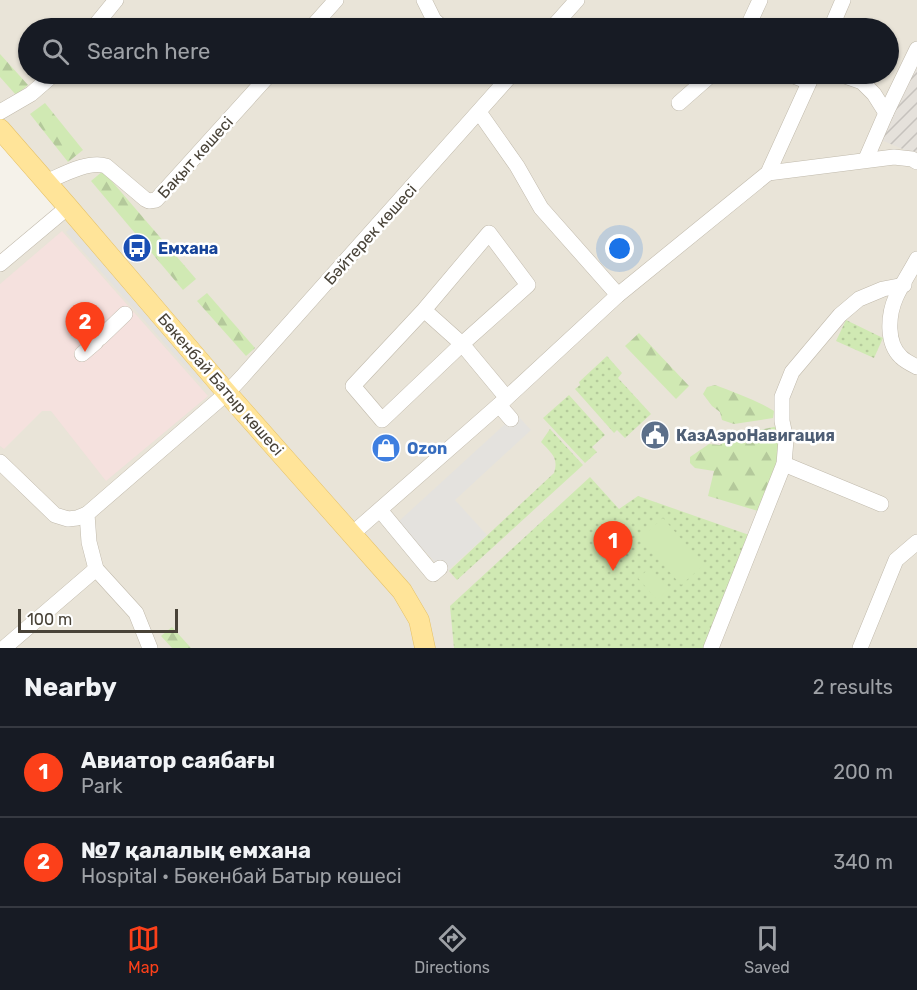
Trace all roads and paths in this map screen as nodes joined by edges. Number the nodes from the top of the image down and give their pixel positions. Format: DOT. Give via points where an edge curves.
graph roads {
  1 [pos="116,0"];
  2 [pos="336,0"];
  3 [pos="424,0"];
  4 [pos="577,0"];
  5 [pos="760,0"];
  6 [pos="843,0"];
  7 [pos="101,18"];
  8 [pos="320,18"];
  9 [pos="433,18"];
  10 [pos="561,18"];
  11 [pos="752,18"];
  12 [pos="835,18"];
  13 [pos="917,49"];
  14 [pos="42,84"];
  15 [pos="261,84"];
  16 [pos="499,84"];
  17 [pos="701,84"];
  18 [pos="808,84"];
  19 [pos="864,84"];
  20 [pos="679,103"];
  21 [pos="0,112"];
  22 [pos="479,112"];
  23 [pos="886,113"];
  24 [pos="0,129"];
  25 [pos="866,159"];
  26 [pos="917,162"];
  27 [pos="768,173"];
  28 [pos="46,182"];
  29 [pos="68,207"];
  30 [pos="917,259"];
  31 [pos="0,264"];
  32 [pos="904,285"];
  33 [pos="618,295"];
  34 [pos="424,310"];
  35 [pos="125,314"];
  36 [pos="462,344"];
  37 [pos="82,354"];
  38 [pos="917,367"];
  39 [pos="227,393"];
  40 [pos="502,401"];
  41 [pos="511,419"];
  42 [pos="0,462"];
  43 [pos="784,464"];
  44 [pos="881,504"];
  45 [pos="380,510"];
  46 [pos="87,514"];
  47 [pos="352,534"];
  48 [pos="917,542"];
  49 [pos="440,568"];
  50 [pos="96,569"];
  51 [pos="4,648"];
  52 [pos="150,648"];
  53 [pos="425,648"];
  54 [pos="711,648"];
  55 [pos="860,648"];
  1 -- 7 [label="street"];
  2 -- 8 [label="street"];
  3 -- 9 [label="street"];
  4 -- 10 [label="street"];
  5 -- 11 [label="street"];
  6 -- 12 [label="street"];
  13 -- 23 [label="street"];
  14 -- 21 [label="street"];
  15 -- 28 [label="street, Бақыт көшесі" via="156,200 145,199 101,164"];
  16 -- 22 [label="street, Бәйтерек көшесі"];
  17 -- 20 [label="street"];
  18 -- 27 [label="street"];
  19 -- 23 [label="street"];
  22 -- 33 [label="street" via="541,208"];
  22 -- 39 [label="street, Бәйтерек көшесі"];
  23 -- 25 [label="street"];
  24 -- 28 [label="main road, Бөкенбай Батыр көшесі"];
  25 -- 26 [label="street" via="894,156"];
  25 -- 27 [label="street"];
  27 -- 33 [label="street"];
  28 -- 29 [label="main road, Бөкенбай Батыр көшесі"];
  29 -- 31 [label="street"];
  29 -- 39 [label="main road, Бөкенбай Батыр көшесі"];
  30 -- 32 [label="street"];
  32 -- 38 [label="street" via="892,310 892,341 901,358"];
  32 -- 43 [label="street" via="859,299 840,315 792,372 783,397"];
  33 -- 40 [label="street"];
  34 -- 36 [label="street"];
  34 -- 36 [label="street" via="489,233 528,285"];
  34 -- 36 [label="street" via="353,386 382,420"];
  35 -- 37 [label="street"];
  36 -- 40 [label="street"];
  39 -- 46 [label="street, Бәйтерек көшесі"];
  39 -- 47 [label="main road, Бөкенбай Батыр көшесі"];
  40 -- 41 [label="street"];
  40 -- 45 [label="street"];
  42 -- 46 [label="street" via="55,515 68,519"];
  43 -- 44 [label="street"];
  43 -- 54 [label="street"];
  45 -- 47 [label="street"];
  45 -- 49 [label="street" via="433,574"];
  46 -- 50 [label="street"];
  47 -- 53 [label="main road, Бөкенбай Батыр көшесі" via="402,591 419,620"];
  48 -- 55 [label="street" via="896,560"];
  50 -- 51 [label="street"];
  50 -- 52 [label="street" via="136,613"];
}
